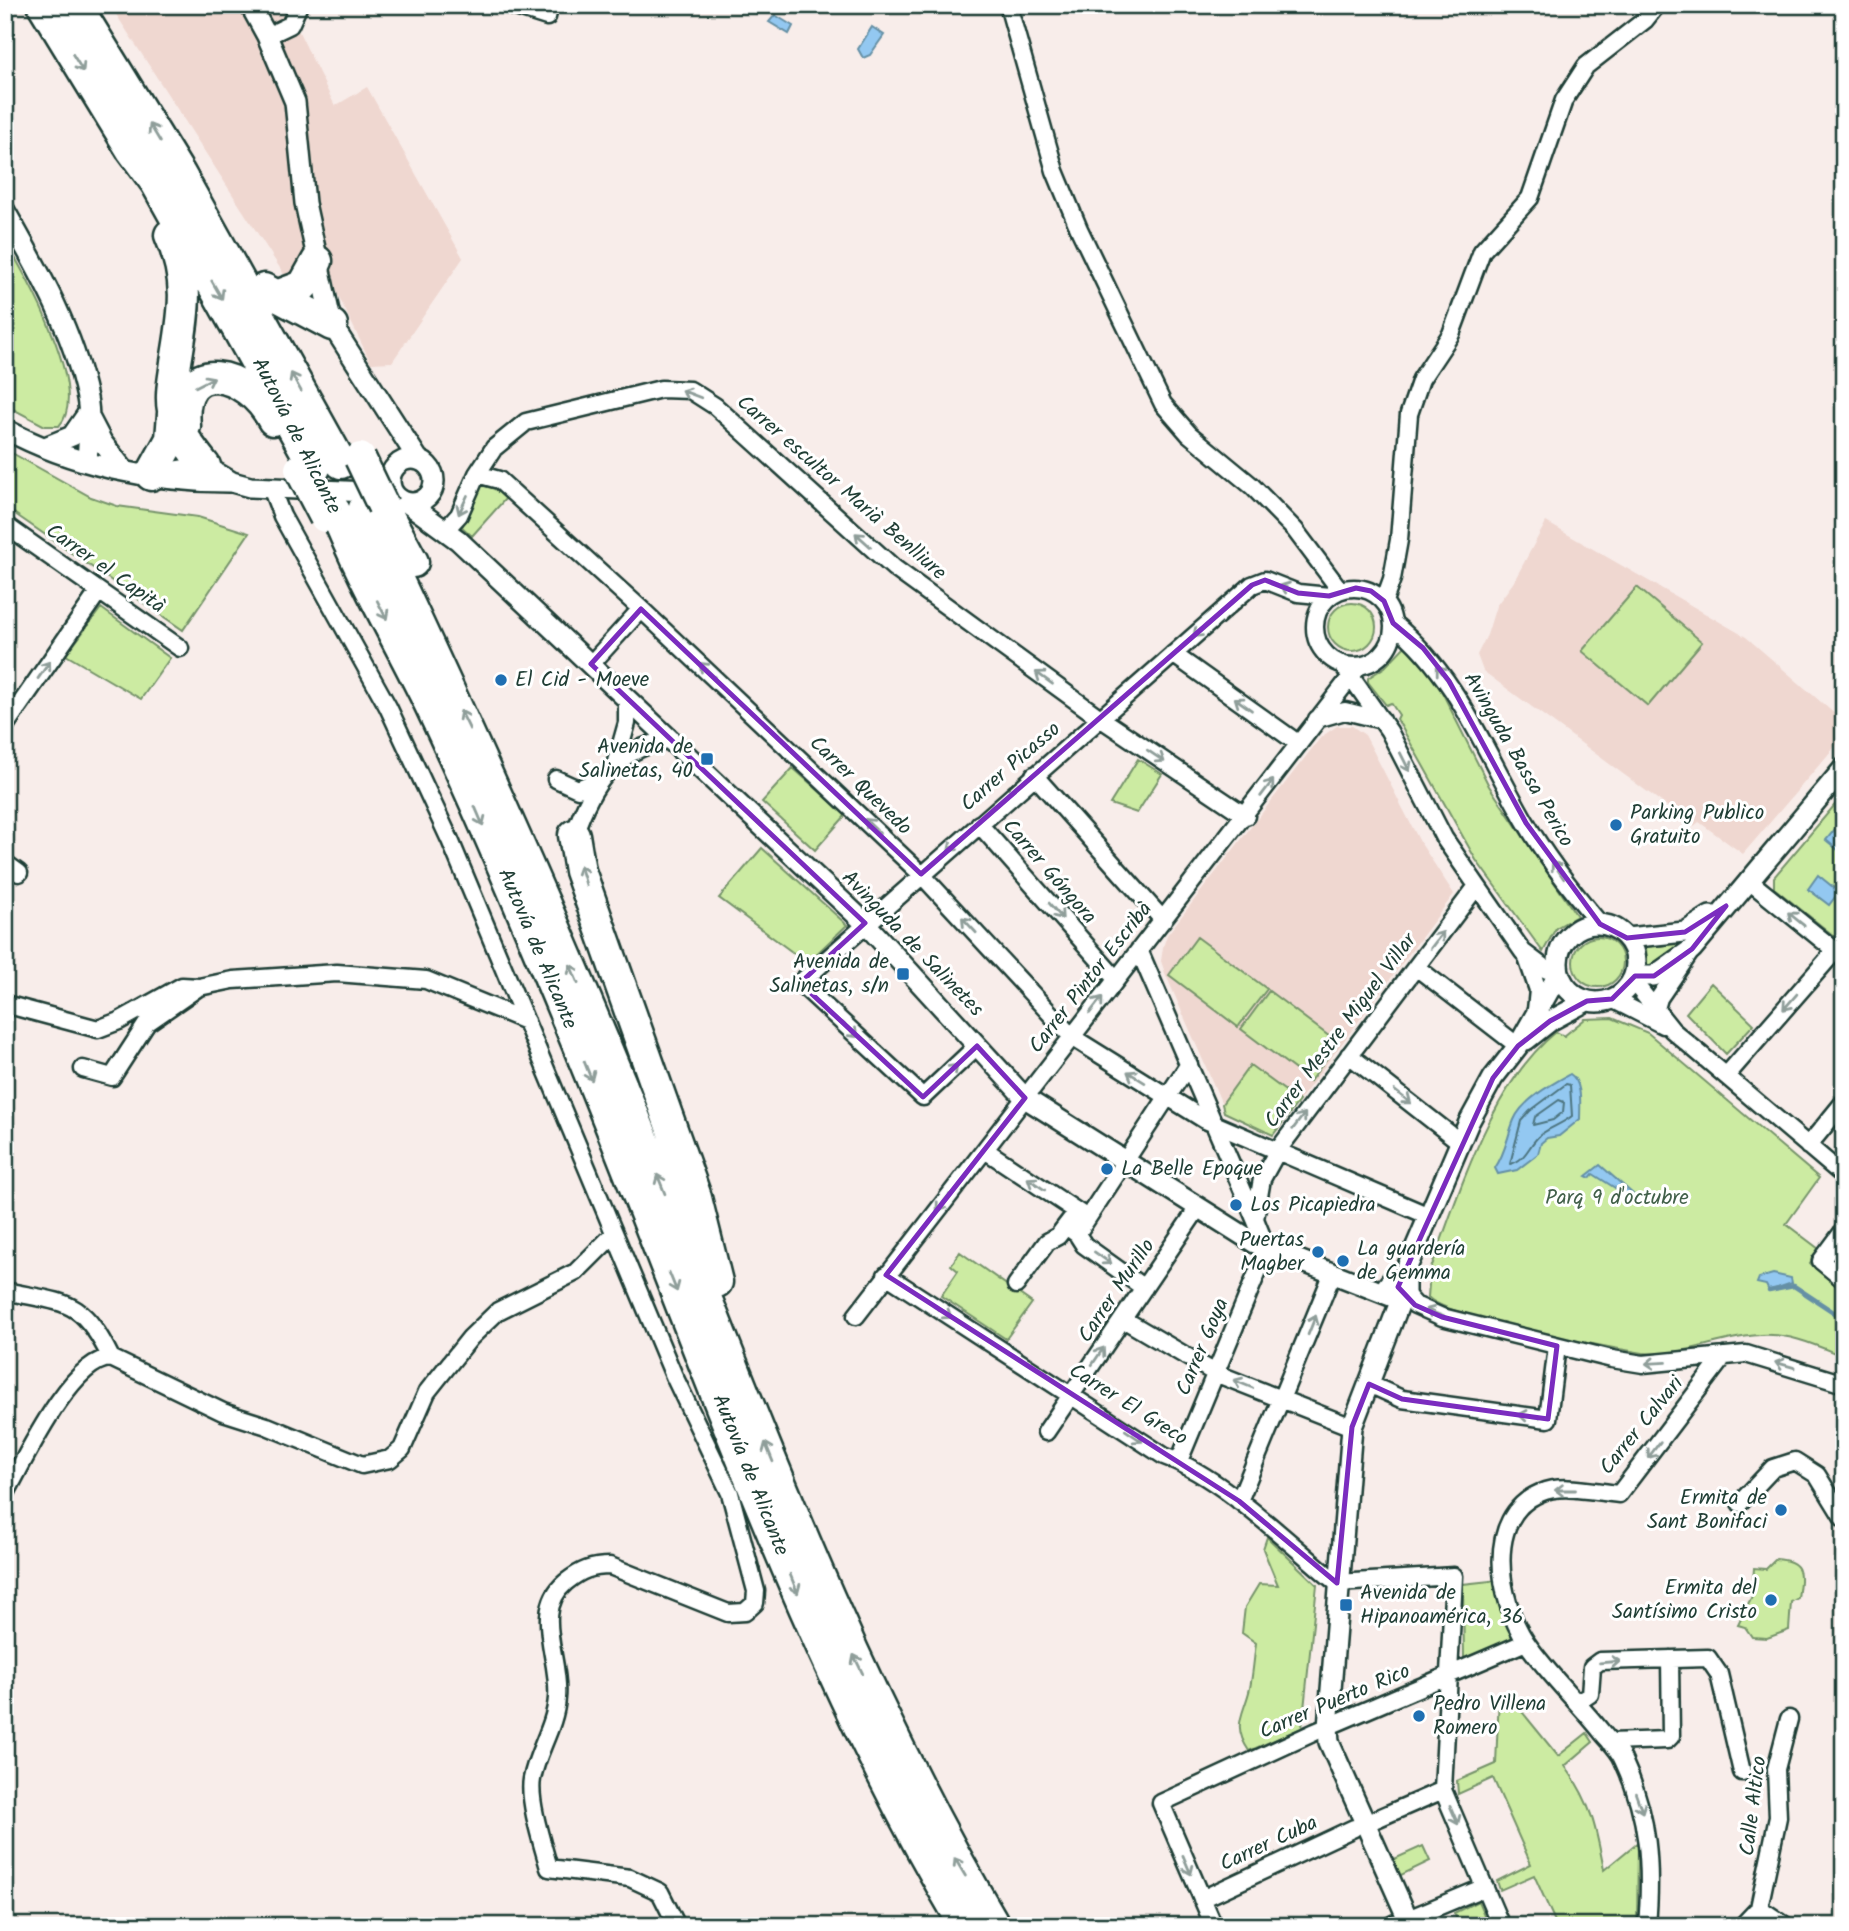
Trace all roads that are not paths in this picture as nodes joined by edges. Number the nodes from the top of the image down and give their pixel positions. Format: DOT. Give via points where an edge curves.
graph roads {
  1 [pos="43,5"];
  2 [pos="76,5"];
  3 [pos="250,5"];
  4 [pos="299,5"];
  5 [pos="509,5"];
  6 [pos="1008,5"];
  7 [pos="1657,5"];
  8 [pos="548,11"];
  9 [pos="267,36"];
  10 [pos="131,149"];
  11 [pos="180,174"];
  12 [pos="5,211"];
  13 [pos="317,261"];
  14 [pos="271,292"];
  15 [pos="332,326"];
  16 [pos="88,413"];
  17 [pos="173,413"];
  18 [pos="389,419"];
  19 [pos="7,432"];
  20 [pos="186,440"];
  21 [pos="45,447"];
  22 [pos="418,459"];
  23 [pos="87,462"];
  24 [pos="329,465"];
  25 [pos="205,466"];
  26 [pos="392,471"];
  27 [pos="137,473"];
  28 [pos="477,474"];
  29 [pos="232,482"];
  30 [pos="433,486"];
  31 [pos="272,490"];
  32 [pos="369,505"];
  33 [pos="5,525"];
  34 [pos="453,534"];
  35 [pos="413,562"];
  36 [pos="99,591"];
  37 [pos="1335,593"];
  38 [pos="1384,601"];
  39 [pos="641,609"];
  40 [pos="1393,623"];
  41 [pos="180,648"];
  42 [pos="1173,654"];
  43 [pos="592,664"];
  44 [pos="1351,669"];
  45 [pos="627,698"];
  46 [pos="1100,718"];
  47 [pos="1317,719"];
  48 [pos="1383,721"];
  49 [pos="5,726"];
  50 [pos="671,740"];
  51 [pos="1299,744"];
  52 [pos="616,762"];
  53 [pos="1844,768"];
  54 [pos="1034,775"];
  55 [pos="556,779"];
  56 [pos="598,780"];
  57 [pos="1246,816"];
  58 [pos="979,824"];
  59 [pos="574,835"];
  60 [pos="5,863"];
  61 [pos="19,873"];
  62 [pos="921,874"];
  63 [pos="1748,880"];
  64 [pos="1477,886"];
  65 [pos="1726,906"];
  66 [pos="1163,920"];
  67 [pos="865,923"];
  68 [pos="1600,924"];
  69 [pos="1627,938"];
  70 [pos="1692,948"];
  71 [pos="1139,950"];
  72 [pos="1840,954"];
  73 [pos="1527,958"];
  74 [pos="1416,967"];
  75 [pos="1559,972"];
  76 [pos="1633,978"];
  77 [pos="1116,979"];
  78 [pos="199,987"];
  79 [pos="1612,999"];
  80 [pos="1587,1001"];
  81 [pos="5,1004"];
  82 [pos="1656,1012"];
  83 [pos="1536,1013"];
  84 [pos="526,1021"];
  85 [pos="1672,1030"];
  86 [pos="1072,1037"];
  87 [pos="977,1046"];
  88 [pos="1518,1046"];
  89 [pos="1349,1055"];
  90 [pos="1189,1064"];
  91 [pos="83,1069"];
  92 [pos="1726,1076"];
  93 [pos="1168,1096"];
  94 [pos="1025,1098"];
  95 [pos="1844,1102"];
  96 [pos="1216,1124"];
  97 [pos="1460,1142"];
  98 [pos="1808,1146"];
  99 [pos="985,1150"];
  100 [pos="1278,1150"];
  101 [pos="1125,1161"];
  102 [pos="1844,1176"];
  103 [pos="1198,1208"];
  104 [pos="1081,1215"];
  105 [pos="1429,1216"];
  106 [pos="1255,1219"];
  107 [pos="1072,1230"];
  108 [pos="1844,1230"];
  109 [pos="614,1234"];
  110 [pos="1267,1249"];
  111 [pos="886,1275"];
  112 [pos="1332,1275"];
  113 [pos="1844,1280"];
  114 [pos="1016,1285"];
  115 [pos="1144,1288"];
  116 [pos="5,1291"];
  117 [pos="1400,1291"];
  118 [pos="856,1316"];
  119 [pos="1123,1319"];
  120 [pos="1557,1346"];
  121 [pos="1724,1356"];
  122 [pos="111,1358"];
  123 [pos="1215,1373"];
  124 [pos="1369,1384"];
  125 [pos="1844,1384"];
  126 [pos="1072,1395"];
  127 [pos="1281,1399"];
  128 [pos="750,1406"];
  129 [pos="1352,1427"];
  130 [pos="1046,1432"];
  131 [pos="1179,1461"];
  132 [pos="5,1495"];
  133 [pos="1239,1501"];
  134 [pos="1740,1503"];
  135 [pos="1844,1519"];
  136 [pos="1337,1586"];
  137 [pos="1526,1642"];
  138 [pos="1670,1659"];
  139 [pos="1449,1676"];
  140 [pos="1578,1702"];
  141 [pos="1789,1719"];
  142 [pos="1321,1729"];
  143 [pos="1610,1742"];
  144 [pos="1742,1772"];
  145 [pos="1443,1790"];
  146 [pos="1361,1825"];
  147 [pos="1485,1887"];
  148 [pos="1202,1899"];
  149 [pos="1759,1908"];
  150 [pos="1400,1924"];
  151 [pos="677,1926"];
  152 [pos="965,1926"];
  153 [pos="995,1926"];
  154 [pos="1214,1926"];
  155 [pos="1502,1926"];
  156 [pos="1647,1926"];
  157 [pos="1742,1926"];
  158 [pos="1786,1926"];
  1 -- 10 [label="highway, Autovía de Alicante, one-way"];
  11 -- 2 [label="highway, Autovía de Alicante, one-way"];
  3 -- 9 [label="street"];
  4 -- 9 [label="street" via="290,26"];
  5 -- 8 [label="street"];
  6 -- 37 [label="street" via="1055,171 1163,404 1189,434 1252,486 1295,530"];
  7 -- 38 [label="street" via="1645,20 1586,66 1571,88 1530,198 1482,251 1451,334 1421,379 1409,414 1399,541"];
  9 -- 13 [label="street" via="295,102 305,203"];
  10 -- 17 [label="highway" via="141,180 179,255 184,278 186,300 173,380"];
  10 -- 24 [label="highway, Autovía de Alicante, one-way"];
  11 -- 14 [label="highway" via="206,197"];
  24 -- 11 [label="highway, Autovía de Alicante, one-way"];
  12 -- 16 [label="street" via="58,307 77,359"];
  13 -- 14 [label="highway" via="303,286"];
  13 -- 15 [label="street"];
  14 -- 15 [label="highway"];
  14 -- 24 [label="highway" via="308,362"];
  15 -- 18 [label="street"];
  16 -- 21 [label="street" via="72,436"];
  16 -- 23 [label="street"];
  16 -- 27 [label="street" via="102,442"];
  17 -- 20 [label="highway"];
  17 -- 27 [label="highway" via="171,439"];
  18 -- 22 [label="street, Avinguda de Salinetes"];
  18 -- 26 [label="street" via="397,451"];
  19 -- 21 [label="street"];
  20 -- 24 [label="highway, one-way" via="184,403 190,391 202,380 229,378 264,401"];
  20 -- 25 [label="highway"];
  21 -- 23 [label="street"];
  22 -- 26 [label="street" via="405,460"];
  22 -- 30 [label="street, Avinguda de Salinetes" via="432,472"];
  23 -- 27 [label="street"];
  24 -- 32 [label="highway, Autovía de Alicante"];
  24 -- 32 [label="highway, bridge"];
  25 -- 27 [label="street"];
  25 -- 29 [label="street"];
  26 -- 32 [label="street"];
  26 -- 32 [label="street" via="391,490"];
  27 -- 29 [label="street"];
  28 -- 34 [label="street, Carrer escultor Marià Benlliure, one-way"];
  28 -- 39 [label="street, Carrer Quevedo" via="499,480"];
  46 -- 28 [label="street, Carrer escultor Marià Benlliure, one-way" via="894,568 715,406 690,390 660,389 526,422 494,448"];
  29 -- 31 [label="street"];
  30 -- 32 [label="street" via="426,498"];
  30 -- 34 [label="street, Avinguda de Salinetes" via="437,508"];
  31 -- 32 [label="street"];
  31 -- 84 [label="street" via="393,719"];
  32 -- 34 [label="street, Avinguda de Salinetes"];
  32 -- 35 [label="highway"];
  128 -- 32 [label="highway, Autovía de Alicante, one-way" via="614,1065"];
  32 -- 152 [label="highway, Autovía de Alicante, one-way" via="350,550 453,754 574,1036 809,1622 920,1850"];
  33 -- 36 [label="street, Carrer el Capità"];
  34 -- 43 [label="street, Avinguda de Salinetes"];
  36 -- 41 [label="street, Carrer el Capità"];
  49 -- 36 [label="street, one-way"];
  37 -- 38 [label="street" via="1356,587"];
  37 -- 42 [label="street, Carrer Picasso, one-way" via="1298,593 1265,580 1252,585"];
  37 -- 44 [label="street" via="1318,613 1315,634 1329,657"];
  38 -- 40 [label="street"];
  39 -- 43 [label="street"];
  62 -- 39 [label="street, Carrer Quevedo, one-way"];
  40 -- 44 [label="street" via="1384,651 1373,661"];
  68 -- 40 [label="street, Avinguda Bassa Perico, one-way" via="1526,823 1449,681 1423,648"];
  42 -- 46 [label="street, Carrer Picasso"];
  51 -- 42 [label="street, one-way"];
  43 -- 45 [label="street, Avinguda de Salinetes"];
  44 -- 47 [label="street, Carrer Pintor Escribà"];
  44 -- 48 [label="street"];
  45 -- 50 [label="street, Avinguda de Salinetes"];
  45 -- 52 [label="street" via="627,723"];
  46 -- 54 [label="street, Carrer Picasso"];
  46 -- 57 [label="street, Carrer escultor Marià Benlliure, one-way"];
  47 -- 48 [label="street" via="1345,711"];
  47 -- 51 [label="street, Carrer Pintor Escribà"];
  48 -- 64 [label="street, one-way" via="1444,838"];
  50 -- 52 [label="street" via="648,744"];
  50 -- 67 [label="street, Avinguda de Salinetes"];
  57 -- 51 [label="street, Carrer Pintor Escribà, one-way"];
  52 -- 56 [label="street"];
  53 -- 63 [label="street"];
  54 -- 58 [label="street, Carrer Picasso"];
  54 -- 66 [label="street"];
  55 -- 56 [label="street" via="578,789"];
  56 -- 59 [label="street"];
  57 -- 66 [label="street, Carrer Pintor Escribà"];
  58 -- 62 [label="street, Carrer Picasso, one-way"];
  58 -- 77 [label="street, Carrer Góngora, one-way"];
  128 -- 59 [label="highway, one-way" via="748,1372 695,1194 580,871"];
  60 -- 61 [label="street"];
  62 -- 67 [label="street, Carrer Picasso"];
  86 -- 62 [label="street, Carrer Quevedo, one-way"];
  63 -- 65 [label="street"];
  72 -- 63 [label="street, one-way"];
  64 -- 73 [label="street"];
  74 -- 64 [label="street, Carrer Mestre Miguel Villar, one-way"];
  65 -- 69 [label="street" via="1685,932"];
  65 -- 70 [label="street"];
  66 -- 71 [label="street, Carrer Pintor Escribà"];
  67 -- 87 [label="street, Avinguda de Salinetes"];
  67 -- 87 [label="street, Carrer Picasso, one-way" via="800,983 923,1097"];
  68 -- 69 [label="street"];
  68 -- 75 [label="street" via="1577,930 1568,938 1558,959"];
  69 -- 76 [label="street" via="1635,956"];
  70 -- 76 [label="street" via="1654,976"];
  70 -- 82 [label="street" via="1659,998"];
  71 -- 77 [label="street, Carrer Pintor Escribà"];
  71 -- 90 [label="street"];
  72 -- 92 [label="street, one-way"];
  73 -- 75 [label="street"];
  73 -- 83 [label="street" via="1538,990"];
  74 -- 88 [label="street"];
  74 -- 89 [label="street, Carrer Mestre Miguel Villar"];
  75 -- 80 [label="street" via="1567,988"];
  75 -- 83 [label="street"];
  76 -- 79 [label="street"];
  76 -- 82 [label="street"];
  86 -- 77 [label="street, Carrer Pintor Escribà, one-way"];
  78 -- 81 [label="street" via="182,986 98,1029"];
  78 -- 84 [label="street" via="337,973 400,977 426,980"];
  78 -- 91 [label="street" via="147,1023 112,1077"];
  79 -- 80 [label="street"];
  79 -- 85 [label="street"];
  80 -- 88 [label="street"];
  82 -- 85 [label="street"];
  83 -- 88 [label="street"];
  84 -- 109 [label="street"];
  85 -- 92 [label="street"];
  93 -- 86 [label="street, Carrer Quevedo, one-way"];
  86 -- 94 [label="street, Carrer Pintor Escribà"];
  87 -- 94 [label="street, Avinguda de Salinetes"];
  88 -- 97 [label="street" via="1493,1078"];
  89 -- 97 [label="street, one-way"];
  100 -- 89 [label="street, Carrer Mestre Miguel Villar, one-way"];
  90 -- 93 [label="street"];
  90 -- 96 [label="street"];
  92 -- 98 [label="street"];
  93 -- 96 [label="street, Carrer Quevedo"];
  93 -- 101 [label="street"];
  94 -- 99 [label="street, Carrer Pintor Escribà"];
  94 -- 101 [label="street, Avinguda de Salinetes"];
  95 -- 98 [label="street"];
  96 -- 100 [label="street, Carrer Quevedo"];
  96 -- 106 [label="street"];
  97 -- 105 [label="street"];
  98 -- 102 [label="street"];
  104 -- 99 [label="street, one-way"];
  99 -- 111 [label="street, Carrer Pintor Escribà, one-way"];
  100 -- 105 [label="street, Carrer Quevedo"];
  100 -- 106 [label="street, Carrer Mestre Miguel Villar" via="1262,1179"];
  101 -- 103 [label="street, Avinguda de Salinetes"];
  101 -- 104 [label="street"];
  103 -- 110 [label="street, Avinguda de Salinetes"];
  103 -- 115 [label="street, Carrer Murillo"];
  104 -- 107 [label="street"];
  105 -- 117 [label="street"];
  106 -- 110 [label="street"];
  107 -- 114 [label="street" via="1047,1242"];
  107 -- 115 [label="street, one-way" via="1084,1245"];
  108 -- 113 [label="street" via="1821,1261"];
  109 -- 122 [label="street" via="576,1272 499,1311 470,1338 427,1392 402,1449 390,1459 362,1465 223,1412"];
  109 -- 151 [label="street" via="730,1493 750,1564 755,1603 745,1612 728,1614 610,1566 592,1566 569,1579 547,1610 558,1697 531,1780 549,1868 630,1878 660,1892"];
  110 -- 112 [label="street, Avinguda de Salinetes"];
  110 -- 123 [label="street, Carrer Goya"];
  111 -- 118 [label="street, Carrer Pintor Escribà"];
  111 -- 126 [label="street, Carrer El Greco, one-way"];
  112 -- 117 [label="street, Avinguda de Salinetes"];
  127 -- 112 [label="street, one-way"];
  115 -- 119 [label="street, Carrer Murillo"];
  116 -- 122 [label="street" via="77,1308 96,1327"];
  120 -- 117 [label="street, Avinguda de Salinetes, one-way" via="1442,1317 1415,1305"];
  117 -- 124 [label="street"];
  119 -- 123 [label="street"];
  126 -- 119 [label="street, Carrer Murillo, one-way"];
  121 -- 120 [label="street, Avinguda de Salinetes, one-way" via="1643,1364"];
  120 -- 124 [label="street, one-way" via="1548,1419 1402,1399"];
  125 -- 121 [label="street, one-way" via="1746,1354"];
  121 -- 137 [label="street, Carrer Calvari, one-way" via="1619,1494 1562,1489 1541,1492 1520,1505 1507,1522 1500,1546 1502,1571"];
  122 -- 132 [label="street" via="100,1358 84,1370 43,1428"];
  127 -- 123 [label="street, one-way"];
  123 -- 131 [label="street, Carrer Goya"];
  124 -- 129 [label="street"];
  126 -- 130 [label="street, Carrer Murillo"];
  126 -- 131 [label="street, Carrer El Greco, one-way" via="1164,1456"];
  127 -- 129 [label="street"];
  127 -- 133 [label="street"];
  153 -- 128 [label="highway, Autovía de Alicante, one-way" via="942,1836 834,1615"];
  129 -- 136 [label="street"];
  131 -- 133 [label="street, Carrer El Greco"];
  133 -- 136 [label="street, Carrer El Greco"];
  134 -- 135 [label="street" via="1773,1468 1795,1461 1817,1475"];
  136 -- 139 [label="street" via="1454,1576"];
  136 -- 142 [label="street"];
  137 -- 139 [label="street, Carrer Puerto Rico"];
  137 -- 140 [label="street"];
  140 -- 138 [label="street, one-way" via="1590,1694 1592,1667 1600,1661"];
  138 -- 143 [label="street" via="1671,1736 1667,1740"];
  138 -- 144 [label="street" via="1709,1658 1719,1674"];
  139 -- 142 [label="street, Carrer Puerto Rico"];
  139 -- 145 [label="street"];
  140 -- 143 [label="street"];
  141 -- 149 [label="street, Calle Altico" via="1776,1769 1778,1817"];
  142 -- 146 [label="street"];
  142 -- 148 [label="street, Carrer Puerto Rico, one-way" via="1161,1803"];
  143 -- 156 [label="street, one-way" via="1623,1758 1646,1824"];
  145 -- 146 [label="street, Carrer Cuba"];
  145 -- 147 [label="street, one-way"];
  146 -- 148 [label="street, Carrer Cuba"];
  146 -- 150 [label="street"];
  147 -- 150 [label="street"];
  147 -- 155 [label="street"];
  148 -- 154 [label="street"];
  149 -- 157 [label="street"];
  149 -- 158 [label="street"];
}
